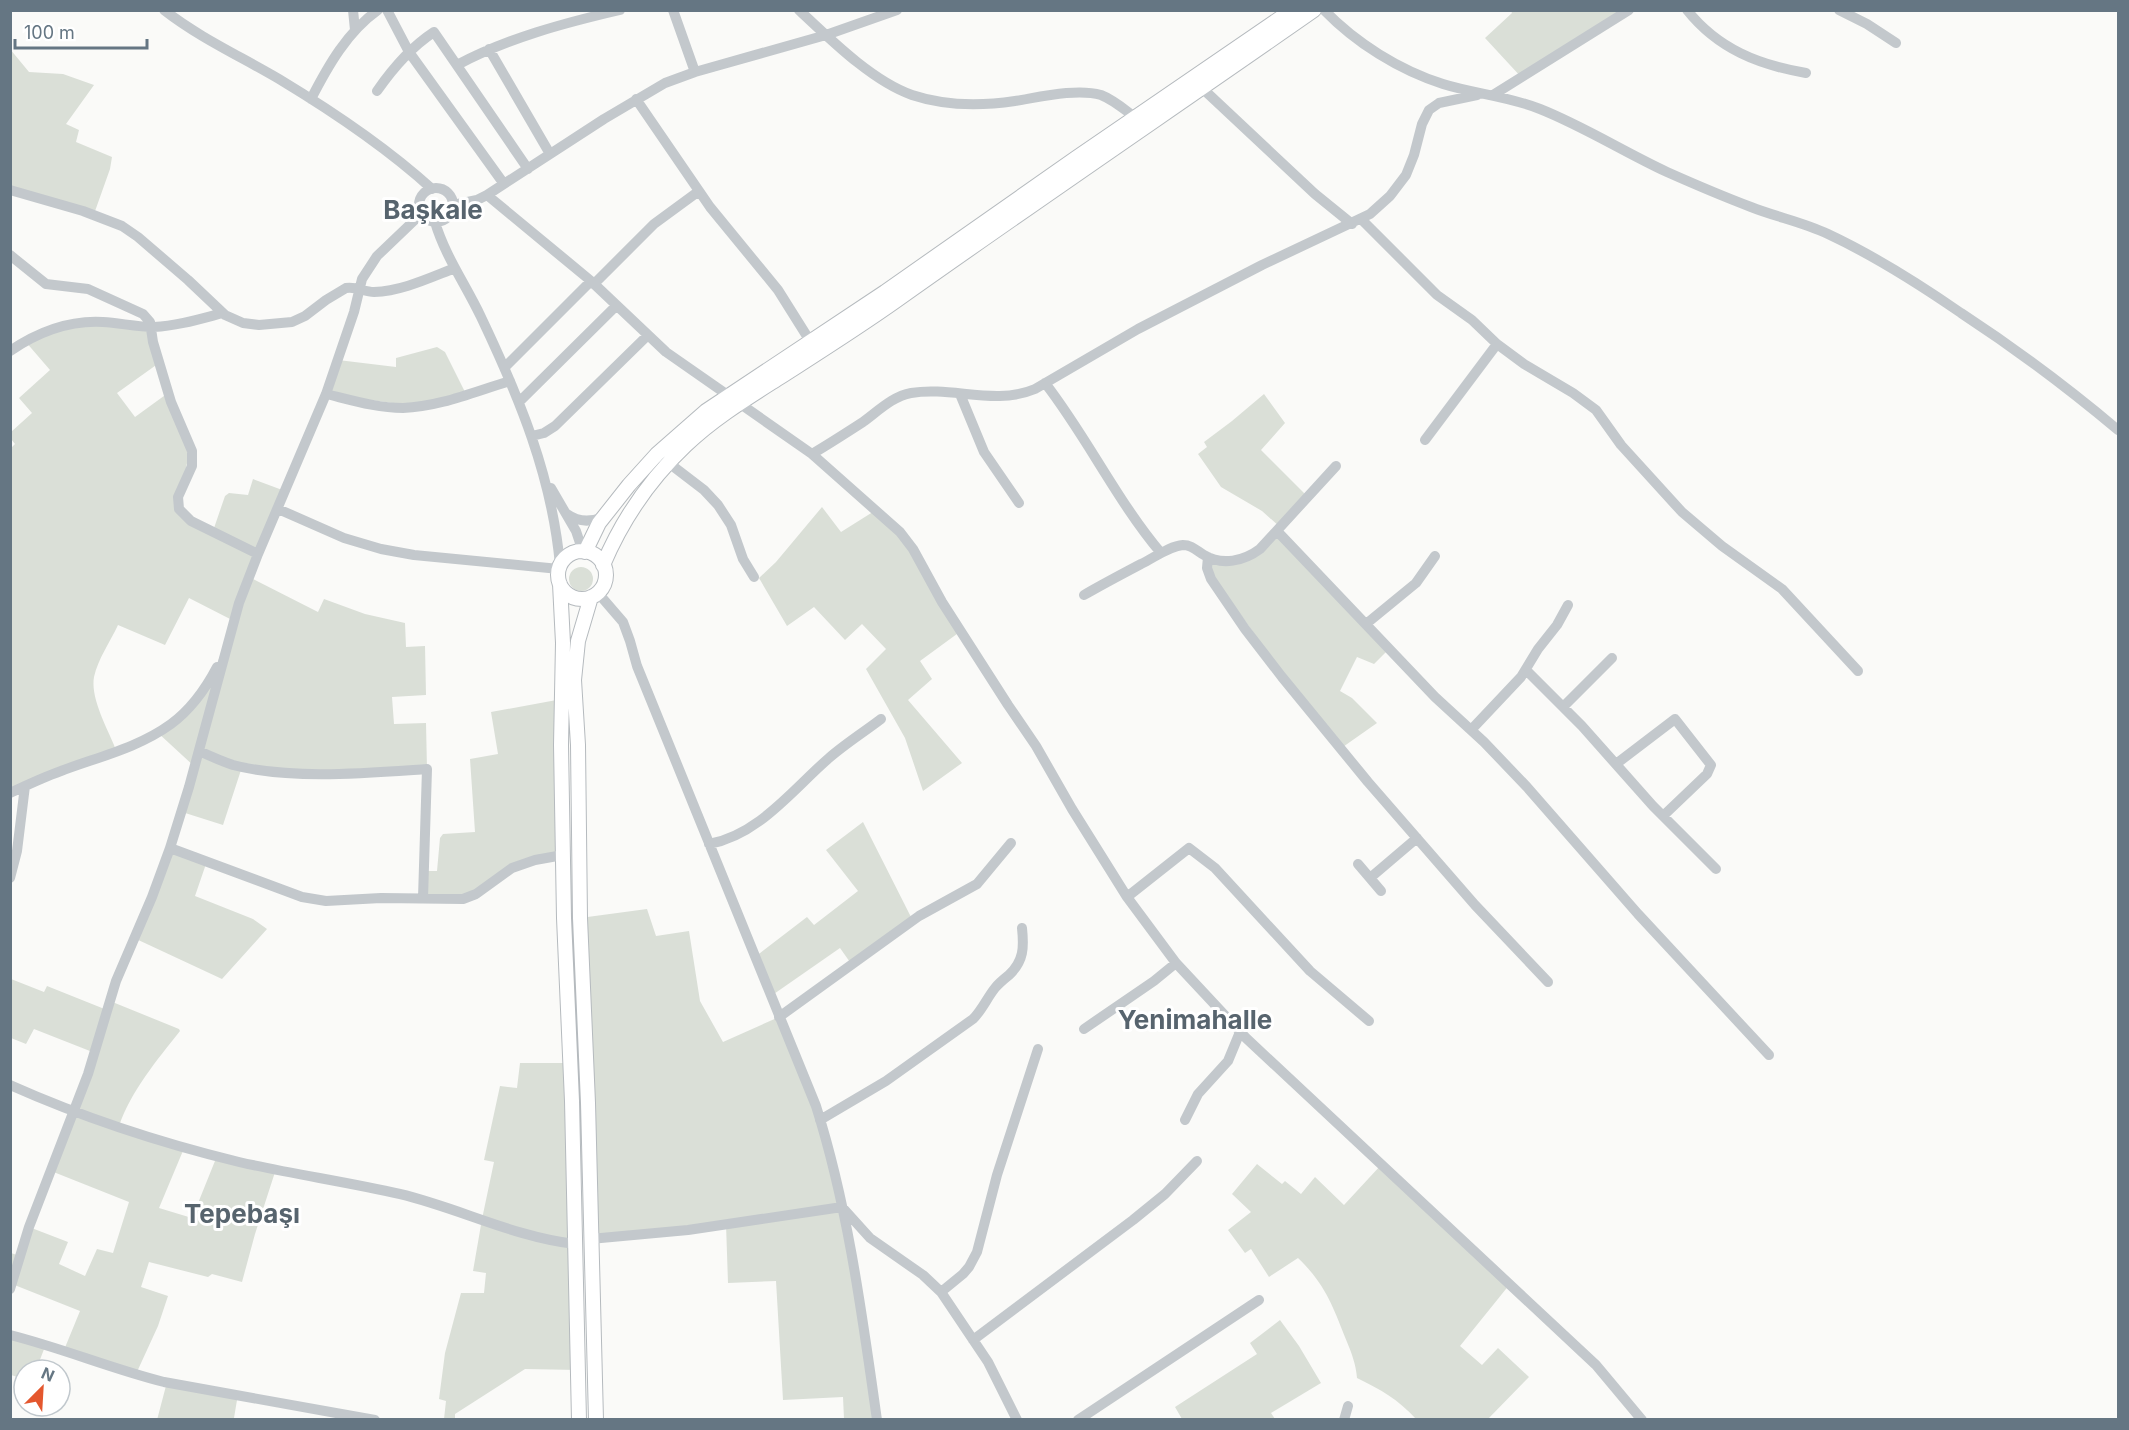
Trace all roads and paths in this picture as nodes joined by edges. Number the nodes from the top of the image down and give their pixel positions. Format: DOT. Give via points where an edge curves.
graph roads {
  1 [pos="164,10"];
  2 [pos="353,10"];
  3 [pos="378,10"];
  4 [pos="387,10"];
  5 [pos="620,10"];
  6 [pos="673,10"];
  7 [pos="799,10"];
  8 [pos="897,10"];
  9 [pos="1292,10"];
  10 [pos="1314,10"];
  11 [pos="1324,10"];
  12 [pos="1629,10"];
  13 [pos="1687,10"];
  14 [pos="1839,10"];
  15 [pos="179,16"];
  16 [pos="355,30"];
  17 [pos="826,35"];
  18 [pos="1896,43"];
  19 [pos="489,50"];
  20 [pos="409,52"];
  21 [pos="457,65"];
  22 [pos="695,72"];
  23 [pos="1806,73"];
  24 [pos="1202,88"];
  25 [pos="377,91"];
  26 [pos="1481,94"];
  27 [pos="1493,95"];
  28 [pos="311,99"];
  29 [pos="636,99"];
  30 [pos="1136,118"];
  31 [pos="550,154"];
  32 [pos="528,169"];
  33 [pos="504,184"];
  34 [pos="432,189"];
  35 [pos="10,190"];
  36 [pos="699,191"];
  37 [pos="487,195"];
  38 [pos="453,205"];
  39 [pos="422,213"];
  40 [pos="1356,221"];
  41 [pos="435,222"];
  42 [pos="10,255"];
  43 [pos="455,268"];
  44 [pos="592,282"];
  45 [pos="359,288"];
  46 [pos="616,306"];
  47 [pos="223,313"];
  48 [pos="151,326"];
  49 [pos="647,336"];
  50 [pos="810,341"];
  51 [pos="1497,344"];
  52 [pos="10,351"];
  53 [pos="505,367"];
  54 [pos="510,381"];
  55 [pos="1045,383"];
  56 [pos="326,394"];
  57 [pos="960,394"];
  58 [pos="734,399"];
  59 [pos="519,402"];
  60 [pos="2118,430"];
  61 [pos="532,436"];
  62 [pos="1425,440"];
  63 [pos="812,454"];
  64 [pos="662,459"];
  65 [pos="1336,466"];
  66 [pos="546,477"];
  67 [pos="1019,503"];
  68 [pos="278,509"];
  69 [pos="565,513"];
  70 [pos="603,517"];
  71 [pos="1277,531"];
  72 [pos="584,552"];
  73 [pos="1161,553"];
  74 [pos="258,554"];
  75 [pos="1435,556"];
  76 [pos="1208,557"];
  77 [pos="603,565"];
  78 [pos="559,567"];
  79 [pos="754,577"];
  80 [pos="560,584"];
  81 [pos="595,595"];
  82 [pos="1084,595"];
  83 [pos="1568,604"];
  84 [pos="1366,624"];
  85 [pos="225,651"];
  86 [pos="1612,658"];
  87 [pos="1526,670"];
  88 [pos="1858,671"];
  89 [pos="1563,707"];
  90 [pos="881,719"];
  91 [pos="1471,730"];
  92 [pos="199,751"];
  93 [pos="1616,764"];
  94 [pos="25,786"];
  95 [pos="10,793"];
  96 [pos="1663,816"];
  97 [pos="1418,838"];
  98 [pos="1011,843"];
  99 [pos="709,844"];
  100 [pos="170,848"];
  101 [pos="563,855"];
  102 [pos="1358,864"];
  103 [pos="1716,869"];
  104 [pos="10,878"];
  105 [pos="1370,878"];
  106 [pos="1381,891"];
  107 [pos="1127,897"];
  108 [pos="423,898"];
  109 [pos="1022,928"];
  110 [pos="1176,963"];
  111 [pos="1548,982"];
  112 [pos="779,1017"];
  113 [pos="1369,1021"];
  114 [pos="1084,1029"];
  115 [pos="1240,1032"];
  116 [pos="1038,1049"];
  117 [pos="1769,1055"];
  118 [pos="10,1085"];
  119 [pos="74,1112"];
  120 [pos="820,1120"];
  121 [pos="1185,1120"];
  122 [pos="1197,1161"];
  123 [pos="842,1207"];
  124 [pos="590,1239"];
  125 [pos="575,1244"];
  126 [pos="10,1289"];
  127 [pos="941,1292"];
  128 [pos="1259,1300"];
  129 [pos="10,1335"];
  130 [pos="973,1340"];
  131 [pos="1348,1406"];
  132 [pos="375,1419"];
  133 [pos="579,1419"];
  134 [pos="596,1419"];
  135 [pos="877,1419"];
  136 [pos="1017,1419"];
  137 [pos="1078,1419"];
  138 [pos="1344,1419"];
  139 [pos="1642,1419"];
  1 -- 15 [label="street"];
  2 -- 16 [label="street"];
  3 -- 16 [label="street"];
  4 -- 20 [label="street"];
  5 -- 19 [label="street" via="546,29"];
  6 -- 22 [label="street"];
  7 -- 17 [label="street"];
  8 -- 17 [label="street"];
  9 -- 30 [label="main road"];
  10 -- 24 [label="main road"];
  11 -- 26 [label="street" via="1356,39 1402,67"];
  12 -- 27 [label="street"];
  13 -- 23 [label="street" via="1705,31 1733,50 1761,63"];
  14 -- 18 [label="street"];
  15 -- 28 [label="street" via="197,34"];
  16 -- 28 [label="street"];
  17 -- 22 [label="street"];
  17 -- 30 [label="street" via="883,81 912,95 980,104 1055,94 1093,94 1118,104"];
  19 -- 21 [label="street"];
  19 -- 31 [label="street"];
  20 -- 21 [label="street" via="434,32"];
  20 -- 25 [label="street"];
  20 -- 33 [label="street"];
  21 -- 32 [label="street"];
  22 -- 29 [label="street"];
  24 -- 40 [label="street" via="1303,183"];
  24 -- 58 [label="main road" via="894,302"];
  26 -- 27 [label="street"];
  26 -- 40 [label="street" via="1439,103 1429,110 1406,175 1381,206"];
  27 -- 60 [label="street" via="1541,109 1666,171 1752,208 1811,226 1859,250 2006,343"];
  28 -- 34 [label="street"];
  29 -- 31 [label="street"];
  29 -- 36 [label="street"];
  30 -- 50 [label="main road"];
  31 -- 32 [label="street"];
  32 -- 33 [label="street"];
  33 -- 37 [label="street"];
  34 -- 38 [label="street" via="448,193"];
  34 -- 39 [label="street" via="421,197"];
  35 -- 47 [label="street" via="83,210 122,226"];
  36 -- 44 [label="street" via="654,224"];
  36 -- 50 [label="street" via="778,290"];
  37 -- 38 [label="street"];
  37 -- 44 [label="street"];
  38 -- 41 [label="street" via="448,218"];
  39 -- 41 [label="street"];
  39 -- 45 [label="street" via="372,262"];
  40 -- 51 [label="street"];
  40 -- 55 [label="street" via="1138,329"];
  41 -- 43 [label="street"];
  42 -- 48 [label="street" via="46,284 88,289 143,314"];
  43 -- 45 [label="street" via="399,288 375,292"];
  43 -- 53 [label="street"];
  44 -- 46 [label="street"];
  44 -- 53 [label="street"];
  45 -- 47 [label="street" via="342,289 305,316 284,323 250,325"];
  45 -- 56 [label="street"];
  46 -- 49 [label="street"];
  46 -- 59 [label="street"];
  47 -- 48 [label="street"];
  48 -- 52 [label="street" via="82,322 41,333"];
  48 -- 74 [label="street" via="171,402 192,451 192,466 178,497 179,509 191,520"];
  49 -- 58 [label="street" via="687,369"];
  49 -- 61 [label="street" via="555,426"];
  50 -- 58 [label="main road"];
  51 -- 62 [label="street"];
  51 -- 88 [label="street" via="1596,410 1621,446 1682,512 1782,589"];
  53 -- 54 [label="street"];
  54 -- 56 [label="street" via="428,405 404,408"];
  54 -- 59 [label="street"];
  55 -- 57 [label="street" via="1019,395"];
  55 -- 73 [label="street" via="1134,520"];
  56 -- 68 [label="street"];
  57 -- 63 [label="street" via="901,396"];
  57 -- 67 [label="street" via="984,452"];
  58 -- 63 [label="street"];
  58 -- 64 [label="main road" via="691,423"];
  59 -- 61 [label="street"];
  61 -- 66 [label="street"];
  63 -- 107 [label="street" via="900,532 913,549 942,602 1036,746"];
  64 -- 70 [label="main road"];
  64 -- 77 [label="main road" via="624,521"];
  64 -- 79 [label="street" via="718,505"];
  65 -- 71 [label="street"];
  66 -- 69 [label="street"];
  66 -- 78 [label="street"];
  68 -- 74 [label="street"];
  68 -- 78 [label="street" via="344,538 381,549"];
  69 -- 70 [label="street" via="585,521"];
  69 -- 72 [label="street"];
  70 -- 72 [label="main road"];
  71 -- 76 [label="street" via="1248,557 1232,561"];
  71 -- 84 [label="street"];
  72 -- 77 [label="main road" via="597,557"];
  72 -- 78 [label="main road" via="568,556"];
  73 -- 76 [label="street" via="1188,545"];
  73 -- 82 [label="street"];
  74 -- 85 [label="street"];
  75 -- 84 [label="street" via="1416,583"];
  76 -- 97 [label="street" via="1211,579 1245,629 1319,724"];
  77 -- 81 [label="main road" via="604,582"];
  78 -- 80 [label="main road"];
  80 -- 81 [label="main road" via="571,596 583,599"];
  80 -- 101 [label="main road"];
  81 -- 99 [label="street" via="619,616 627,630 637,666"];
  81 -- 124 [label="main road" via="578,641 574,680"];
  83 -- 87 [label="street"];
  84 -- 91 [label="street"];
  85 -- 92 [label="street"];
  85 -- 94 [label="street" via="201,692 170,724 117,752"];
  86 -- 89 [label="street"];
  87 -- 89 [label="street"];
  87 -- 91 [label="street"];
  89 -- 93 [label="street"];
  90 -- 99 [label="street" via="828,759 752,826 729,839"];
  91 -- 117 [label="street"];
  92 -- 100 [label="street"];
  92 -- 108 [label="street" via="233,765 279,771 344,774 427,769"];
  93 -- 96 [label="street"];
  93 -- 96 [label="street" via="1675,719 1711,765 1707,774"];
  94 -- 95 [label="street"];
  94 -- 104 [label="street"];
  96 -- 103 [label="street"];
  97 -- 105 [label="street"];
  97 -- 111 [label="street"];
  98 -- 112 [label="street" via="977,884 919,916"];
  99 -- 112 [label="street"];
  100 -- 108 [label="street" via="312,900"];
  100 -- 119 [label="street" via="116,981"];
  101 -- 108 [label="street" via="512,868 464,899"];
  101 -- 125 [label="main road"];
  102 -- 105 [label="street"];
  105 -- 106 [label="street"];
  107 -- 110 [label="street"];
  107 -- 113 [label="street" via="1189,848 1215,868 1310,971"];
  109 -- 120 [label="street" via="1024,946 1020,961 973,1019 886,1081"];
  110 -- 114 [label="street"];
  110 -- 115 [label="street"];
  112 -- 120 [label="street"];
  115 -- 121 [label="street" via="1227,1061 1198,1094"];
  115 -- 139 [label="street" via="1596,1365"];
  116 -- 127 [label="street" via="997,1175 977,1252 963,1274"];
  118 -- 119 [label="street"];
  119 -- 125 [label="street" via="228,1159 398,1194 534,1237"];
  119 -- 126 [label="street" via="29,1227"];
  120 -- 123 [label="street"];
  122 -- 130 [label="street" via="1133,1221"];
  123 -- 124 [label="street" via="688,1230"];
  123 -- 127 [label="street" via="870,1238"];
  123 -- 135 [label="street"];
  124 -- 134 [label="main road"];
  125 -- 133 [label="main road"];
  127 -- 130 [label="street"];
  128 -- 137 [label="street"];
  129 -- 132 [label="street" via="164,1382"];
  130 -- 136 [label="street"];
  131 -- 138 [label="street"];
}
